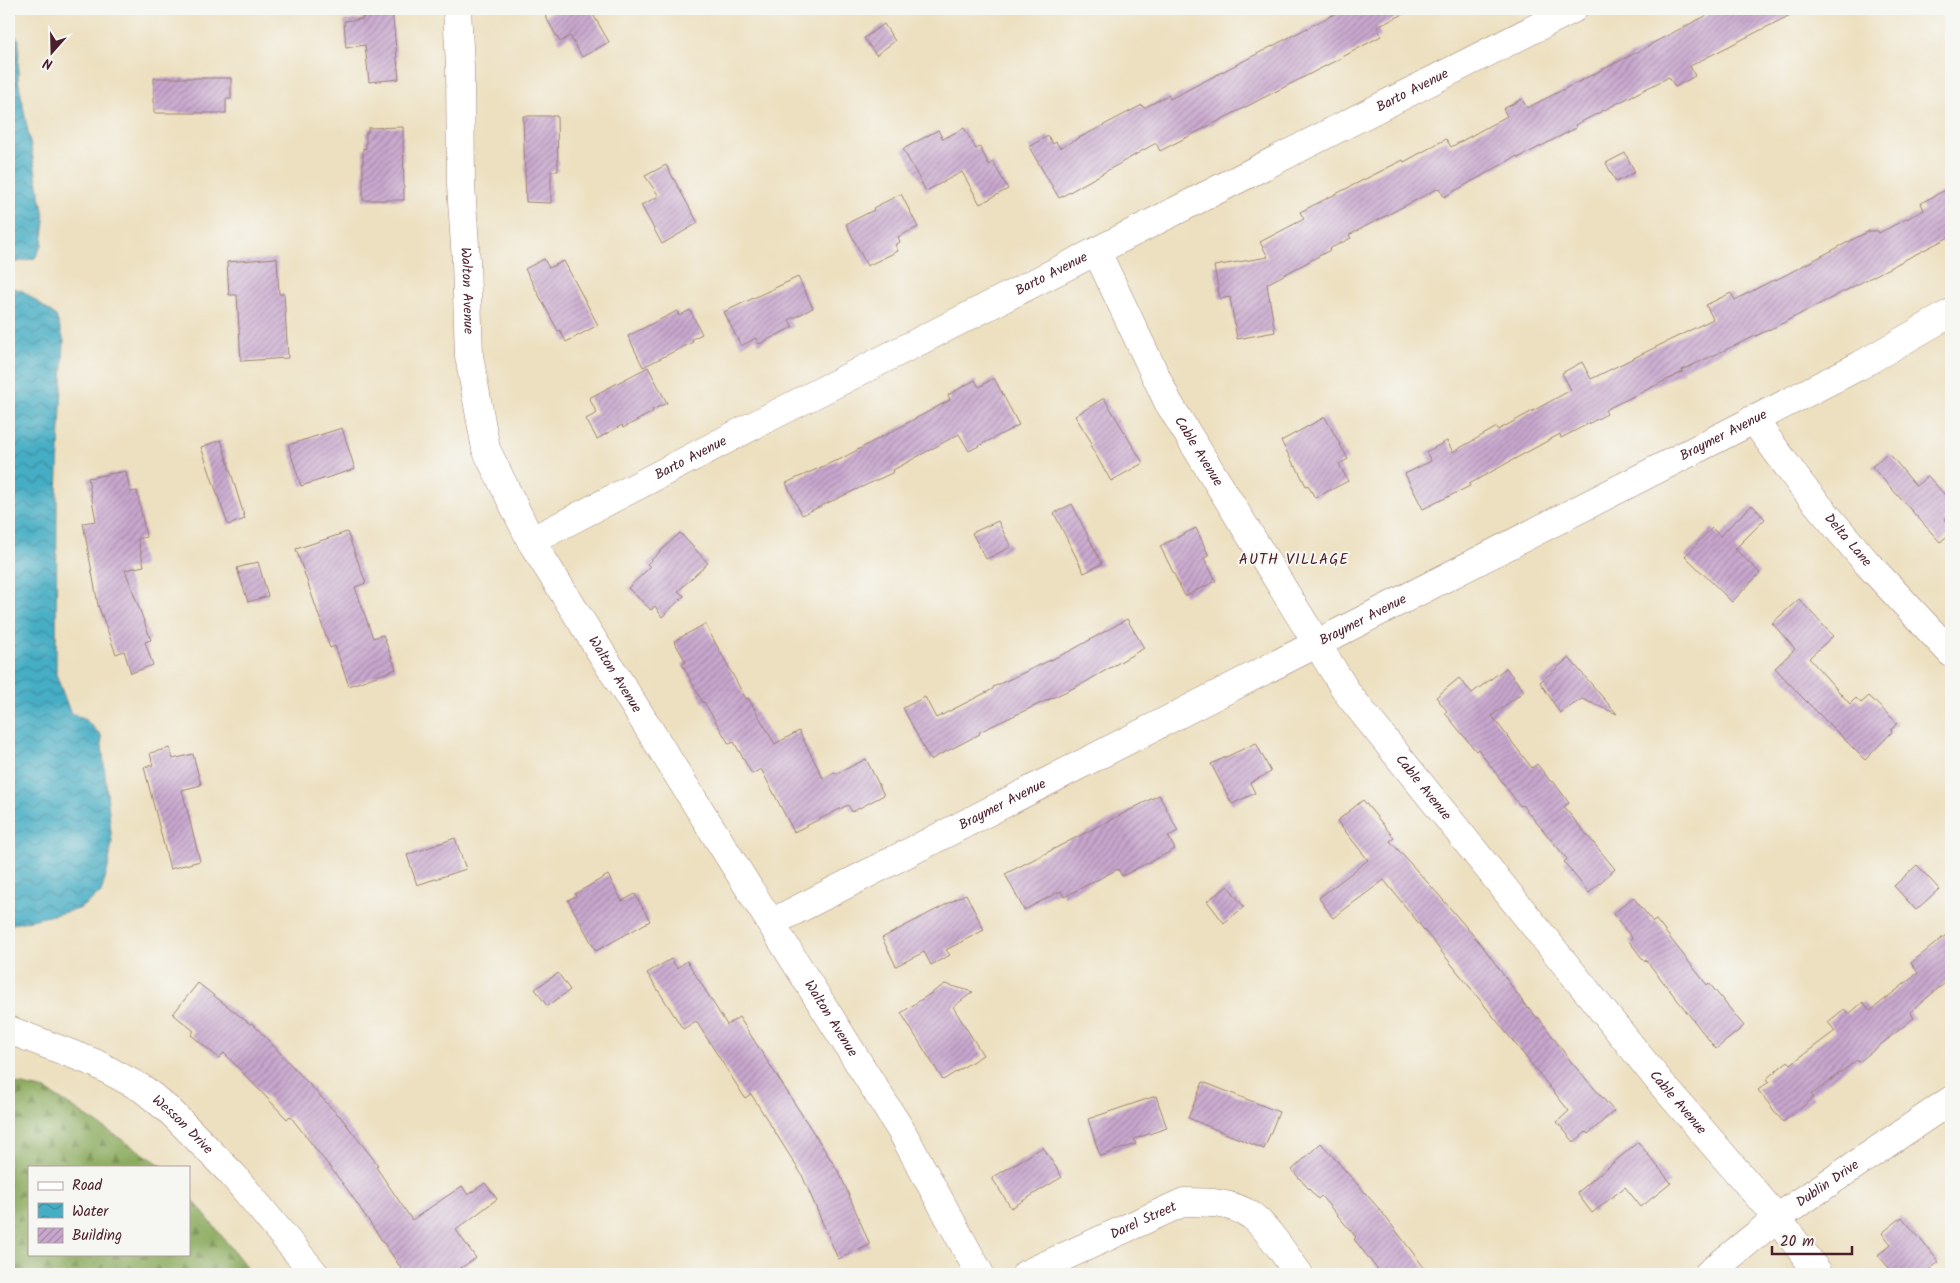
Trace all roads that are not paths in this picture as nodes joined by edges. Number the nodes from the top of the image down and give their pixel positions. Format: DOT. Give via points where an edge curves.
graph roads {
  1 [pos="457,9"];
  2 [pos="1573,9"];
  3 [pos="1097,252"];
  4 [pos="1951,313"];
  5 [pos="1753,419"];
  6 [pos="531,541"];
  7 [pos="1318,643"];
  8 [pos="1951,653"];
  9 [pos="771,923"];
  10 [pos="9,1030"];
  11 [pos="1951,1100"];
  12 [pos="1777,1218"];
  13 [pos="315,1274"];
  14 [pos="980,1274"];
  15 [pos="1026,1274"];
  16 [pos="1299,1274"];
  17 [pos="1708,1274"];
  18 [pos="1819,1274"];
  1 -- 6 [label="street, Walton Avenue" via="469,356 486,449"];
  2 -- 3 [label="street, Barto Avenue"];
  3 -- 6 [label="street, Barto Avenue"];
  3 -- 7 [label="street, Cable Avenue" via="1168,402"];
  4 -- 5 [label="street, Braymer Avenue" via="1859,366"];
  5 -- 7 [label="street, Braymer Avenue"];
  5 -- 8 [label="street, Delta Lane" via="1802,486 1867,563"];
  6 -- 9 [label="street, Walton Avenue"];
  7 -- 9 [label="street, Braymer Avenue"];
  7 -- 12 [label="street, Cable Avenue" via="1348,694 1404,765 1660,1082"];
  9 -- 14 [label="street, Walton Avenue" via="902,1132"];
  10 -- 13 [label="street, Wesson Drive" via="95,1063 143,1089 171,1112 232,1174"];
  11 -- 12 [label="street, Dublin Drive"];
  12 -- 17 [label="street, Dublin Drive"];
  12 -- 18 [label="street, Cable Avenue"];
  15 -- 16 [label="street, Darel Street" via="1184,1202 1209,1202 1233,1207 1253,1217"];
}
